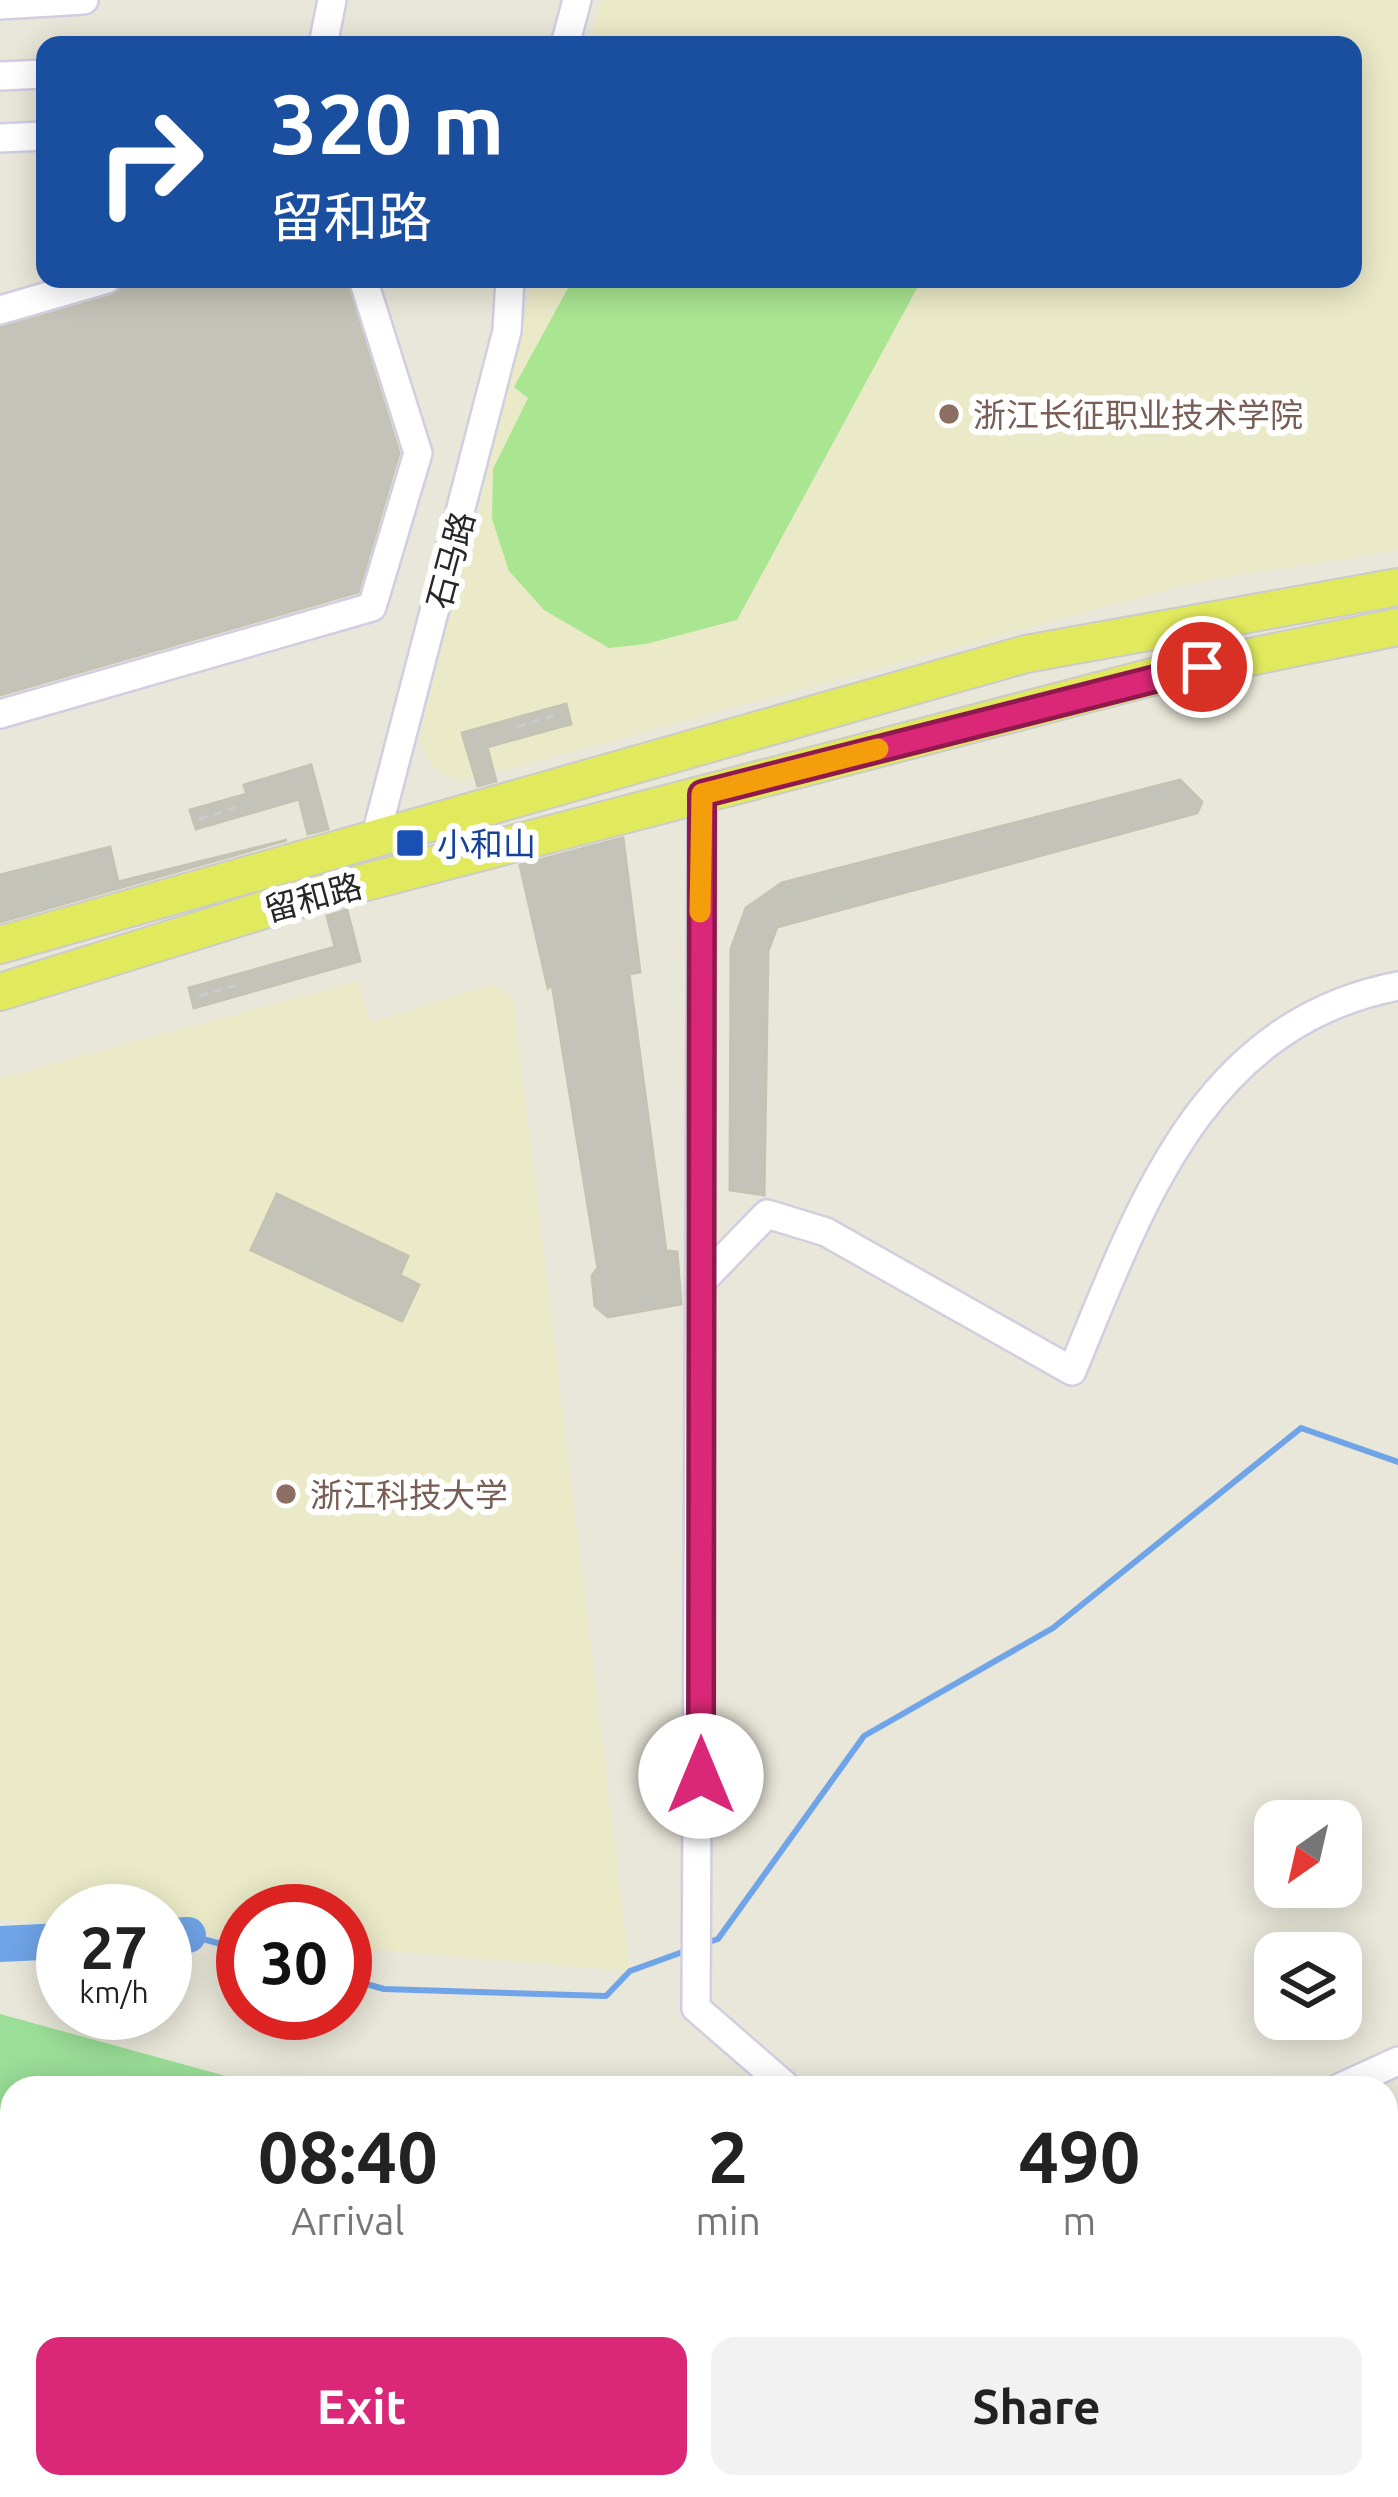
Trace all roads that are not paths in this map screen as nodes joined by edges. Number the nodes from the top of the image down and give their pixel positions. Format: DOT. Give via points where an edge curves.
graph roads {
  1 [pos="84,0"];
  2 [pos="332,0"];
  3 [pos="577,0"];
  4 [pos="0,5"];
  5 [pos="325,36"];
  6 [pos="567,36"];
  7 [pos="36,74"];
  8 [pos="0,76"];
  9 [pos="36,136"];
  10 [pos="0,138"];
  11 [pos="76,288"];
  12 [pos="366,288"];
  13 [pos="509,288"];
  14 [pos="0,310"];
  15 [pos="1398,587"];
  16 [pos="1398,627"];
  17 [pos="0,714"];
  18 [pos="702,794"];
  19 [pos="375,839"];
  20 [pos="0,945"];
  21 [pos="1398,986"];
  22 [pos="0,992"];
  23 [pos="700,1283"];
  24 [pos="1398,2061"];
  25 [pos="774,2076"];
  26 [pos="1365,2076"];
  1 -- 4 [label="street"];
  2 -- 5 [label="street"];
  3 -- 6 [label="street"];
  7 -- 8 [label="street"];
  9 -- 10 [label="street"];
  11 -- 14 [label="street"];
  12 -- 17 [label="street" via="418,452 372,607"];
  13 -- 19 [label="street, 石马路" via="502,353"];
  15 -- 19 [label="main road, 留和路" via="1026,654"];
  16 -- 18 [label="main road, 留和路" via="1156,676"];
  18 -- 22 [label="main road, 留和路" via="286,903"];
  18 -- 23 [label="street"];
  19 -- 20 [label="main road, 留和路"];
  21 -- 23 [label="street" via="1346,996 1239,1063 1146,1192 1072,1371 826,1232 766,1214"];
  23 -- 25 [label="street" via="696,2008"];
  24 -- 26 [label="street"];
}
